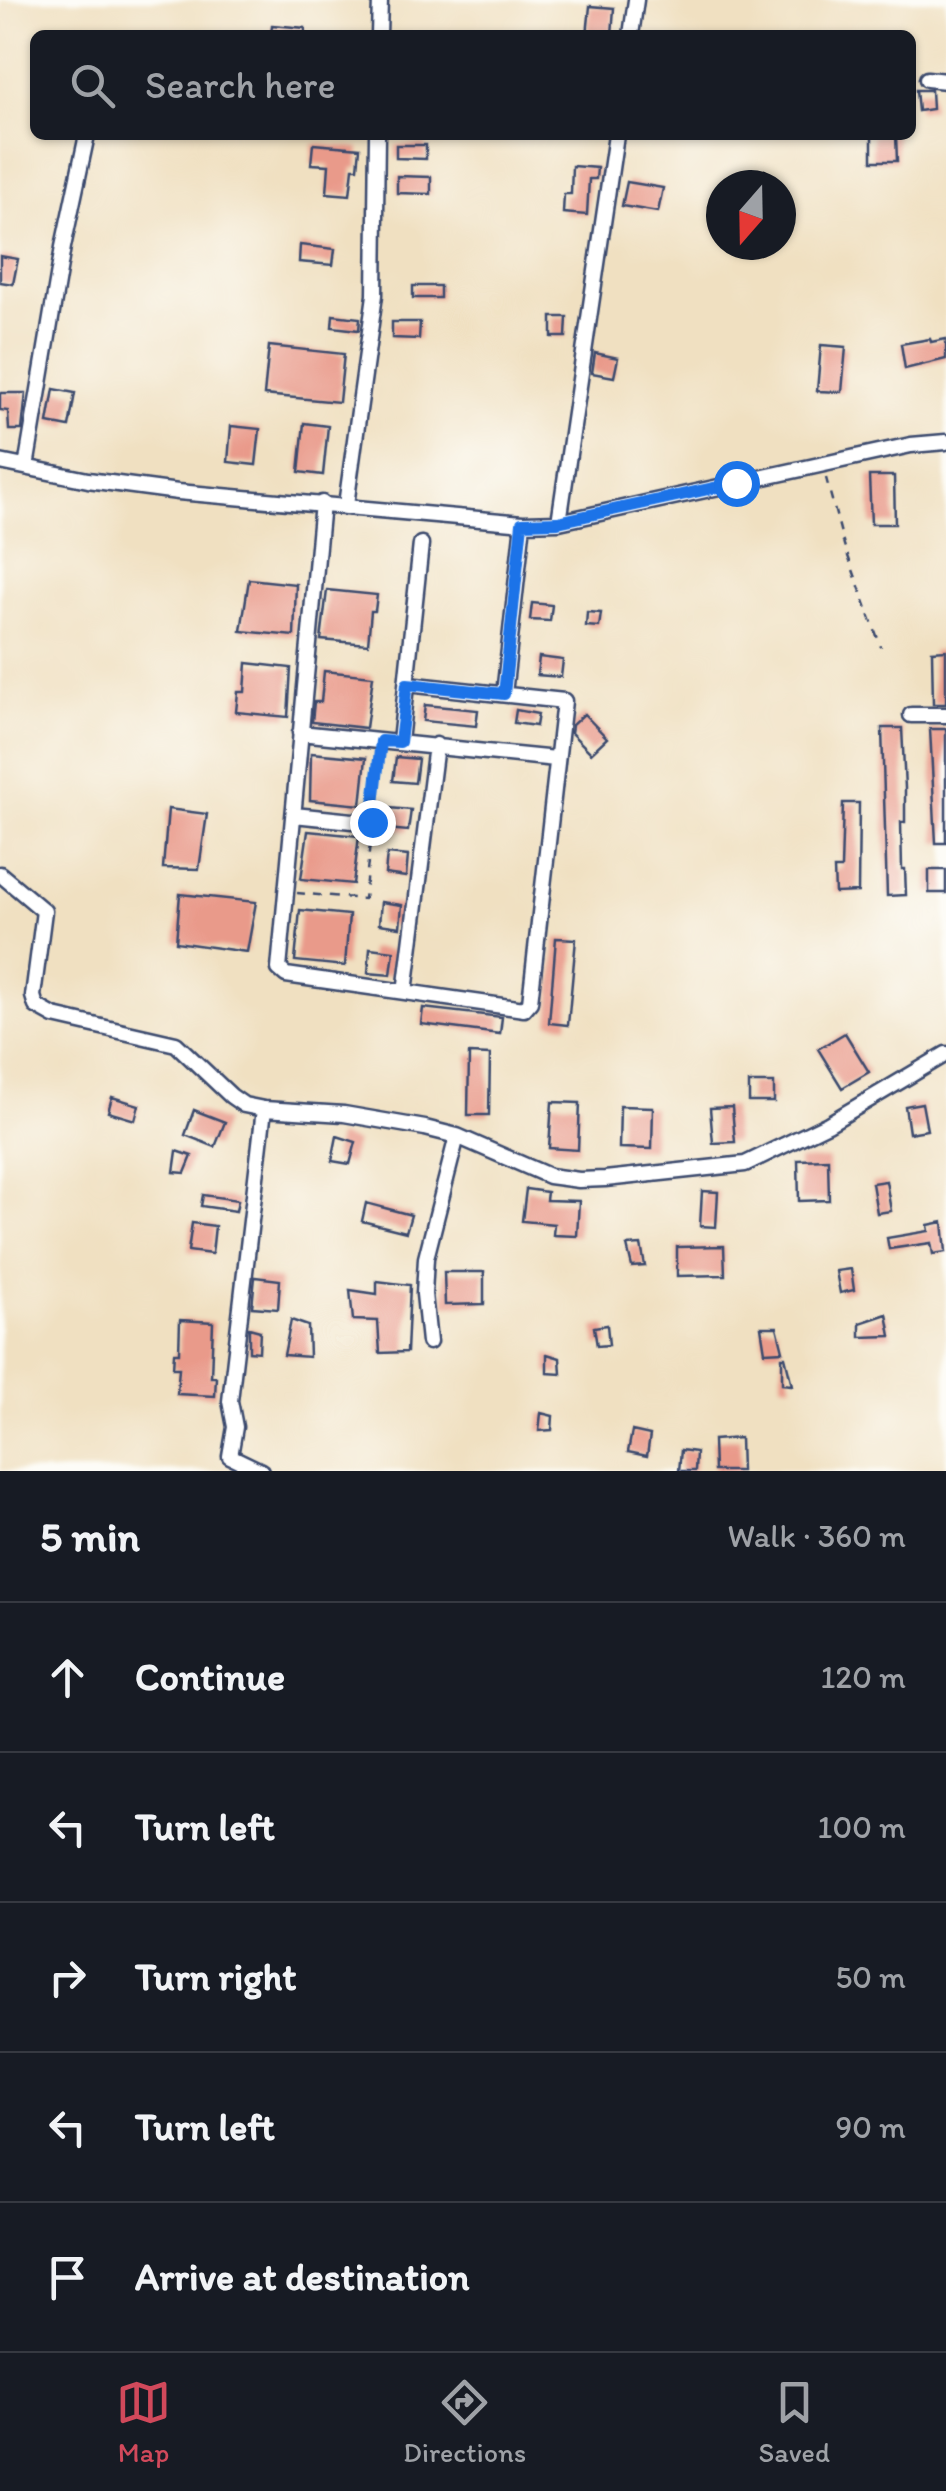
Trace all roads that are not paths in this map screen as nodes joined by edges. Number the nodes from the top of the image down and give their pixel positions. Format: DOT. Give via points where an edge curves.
graph roads {
  1 [pos="380,0"];
  2 [pos="636,0"];
  3 [pos="379,30"];
  4 [pos="632,30"];
  5 [pos="927,79"];
  6 [pos="946,81"];
  7 [pos="86,140"];
  8 [pos="377,140"];
  9 [pos="615,140"];
  10 [pos="946,442"];
  11 [pos="0,462"];
  12 [pos="26,467"];
  13 [pos="322,504"];
  14 [pos="346,505"];
  15 [pos="558,522"];
  16 [pos="522,523"];
  17 [pos="421,544"];
  18 [pos="407,684"];
  19 [pos="504,694"];
  20 [pos="911,715"];
  21 [pos="946,715"];
  22 [pos="300,733"];
  23 [pos="400,742"];
  24 [pos="436,746"];
  25 [pos="556,759"];
  26 [pos="294,815"];
  27 [pos="372,822"];
  28 [pos="0,874"];
  29 [pos="405,992"];
  30 [pos="946,1054"];
  31 [pos="264,1110"];
  32 [pos="456,1136"];
  33 [pos="429,1342"];
  34 [pos="260,1471"];
  1 -- 3 [label="street"];
  2 -- 4 [label="street"];
  5 -- 6 [label="street"];
  7 -- 12 [label="street"];
  8 -- 14 [label="street" via="375,295"];
  9 -- 15 [label="street"];
  10 -- 15 [label="street"];
  11 -- 12 [label="street"];
  12 -- 13 [label="street" via="178,492"];
  13 -- 14 [label="street"];
  13 -- 22 [label="street"];
  14 -- 16 [label="street"];
  15 -- 16 [label="street"];
  16 -- 19 [label="street"];
  17 -- 18 [label="street"];
  18 -- 19 [label="street"];
  18 -- 23 [label="street"];
  19 -- 25 [label="street" via="564,702"];
  20 -- 21 [label="street"];
  22 -- 23 [label="street"];
  22 -- 26 [label="street"];
  23 -- 24 [label="street"];
  24 -- 25 [label="street"];
  24 -- 29 [label="street"];
  25 -- 29 [label="street" via="529,1005"];
  26 -- 27 [label="street"];
  26 -- 29 [label="street" via="282,972"];
  28 -- 31 [label="street" via="44,911 33,996 40,1010 176,1044 231,1096"];
  30 -- 32 [label="street" via="828,1124 736,1166 562,1179"];
  31 -- 32 [label="street" via="344,1114"];
  31 -- 34 [label="street" via="230,1401 230,1456"];
  32 -- 33 [label="street" via="426,1258"];
}
